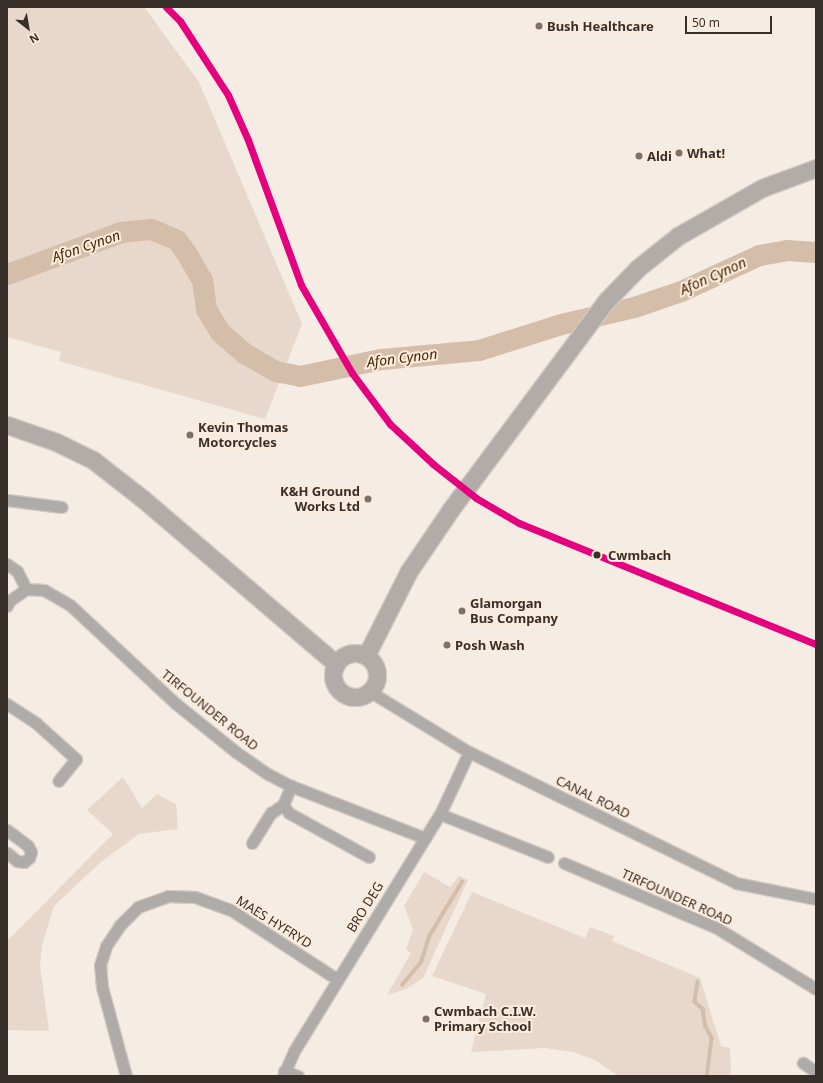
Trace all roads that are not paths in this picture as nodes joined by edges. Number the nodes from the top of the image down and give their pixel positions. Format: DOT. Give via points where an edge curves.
graph roads {
  1 [pos="816,168"];
  2 [pos="7,425"];
  3 [pos="7,500"];
  4 [pos="62,507"];
  5 [pos="7,564"];
  6 [pos="26,589"];
  7 [pos="7,606"];
  8 [pos="366,656"];
  9 [pos="336,664"];
  10 [pos="369,691"];
  11 [pos="7,704"];
  12 [pos="469,752"];
  13 [pos="58,781"];
  14 [pos="291,786"];
  15 [pos="283,805"];
  16 [pos="440,814"];
  17 [pos="7,830"];
  18 [pos="425,838"];
  19 [pos="252,843"];
  20 [pos="7,853"];
  21 [pos="369,857"];
  22 [pos="548,858"];
  23 [pos="564,863"];
  24 [pos="816,899"];
  25 [pos="337,979"];
  26 [pos="816,989"];
  27 [pos="803,1063"];
  28 [pos="816,1072"];
  29 [pos="284,1074"];
  30 [pos="126,1076"];
  31 [pos="298,1076"];
  1 -- 8 [label="main road" via="762,188 678,236 638,268 606,301 451,509 409,571"];
  2 -- 9 [label="main road" via="56,442 93,460 143,499"];
  3 -- 4 [label="street"];
  5 -- 6 [label="street" via="17,571"];
  6 -- 7 [label="street" via="9,601"];
  6 -- 14 [label="street, TIRFOUNDER ROAD" via="44,590 70,605 175,703 236,752"];
  8 -- 9 [label="main road" via="352,653"];
  8 -- 10 [label="main road" via="377,672 374,686"];
  9 -- 10 [label="main road" via="333,677 338,690 350,696 364,695"];
  10 -- 12 [label="street, CANAL ROAD"];
  11 -- 13 [label="street" via="36,723 76,759"];
  12 -- 16 [label="street, BRO DEG"];
  12 -- 24 [label="street, CANAL ROAD" via="736,883"];
  14 -- 15 [label="street"];
  14 -- 18 [label="street, TIRFOUNDER ROAD"];
  15 -- 19 [label="street" via="271,813"];
  15 -- 21 [label="street" via="289,813"];
  16 -- 18 [label="street, BRO DEG"];
  16 -- 22 [label="street"];
  17 -- 20 [label="street" via="28,846 31,852 24,862 17,861"];
  18 -- 25 [label="street, BRO DEG"];
  23 -- 26 [label="street, TIRFOUNDER ROAD" via="717,928"];
  25 -- 29 [label="street, BRO DEG"];
  25 -- 30 [label="street, MAES HYFRYD" via="231,910 195,897 168,896 138,907 120,925 106,946 100,965 102,987"];
  27 -- 28 [label="street"];
  29 -- 31 [label="street"];
}
